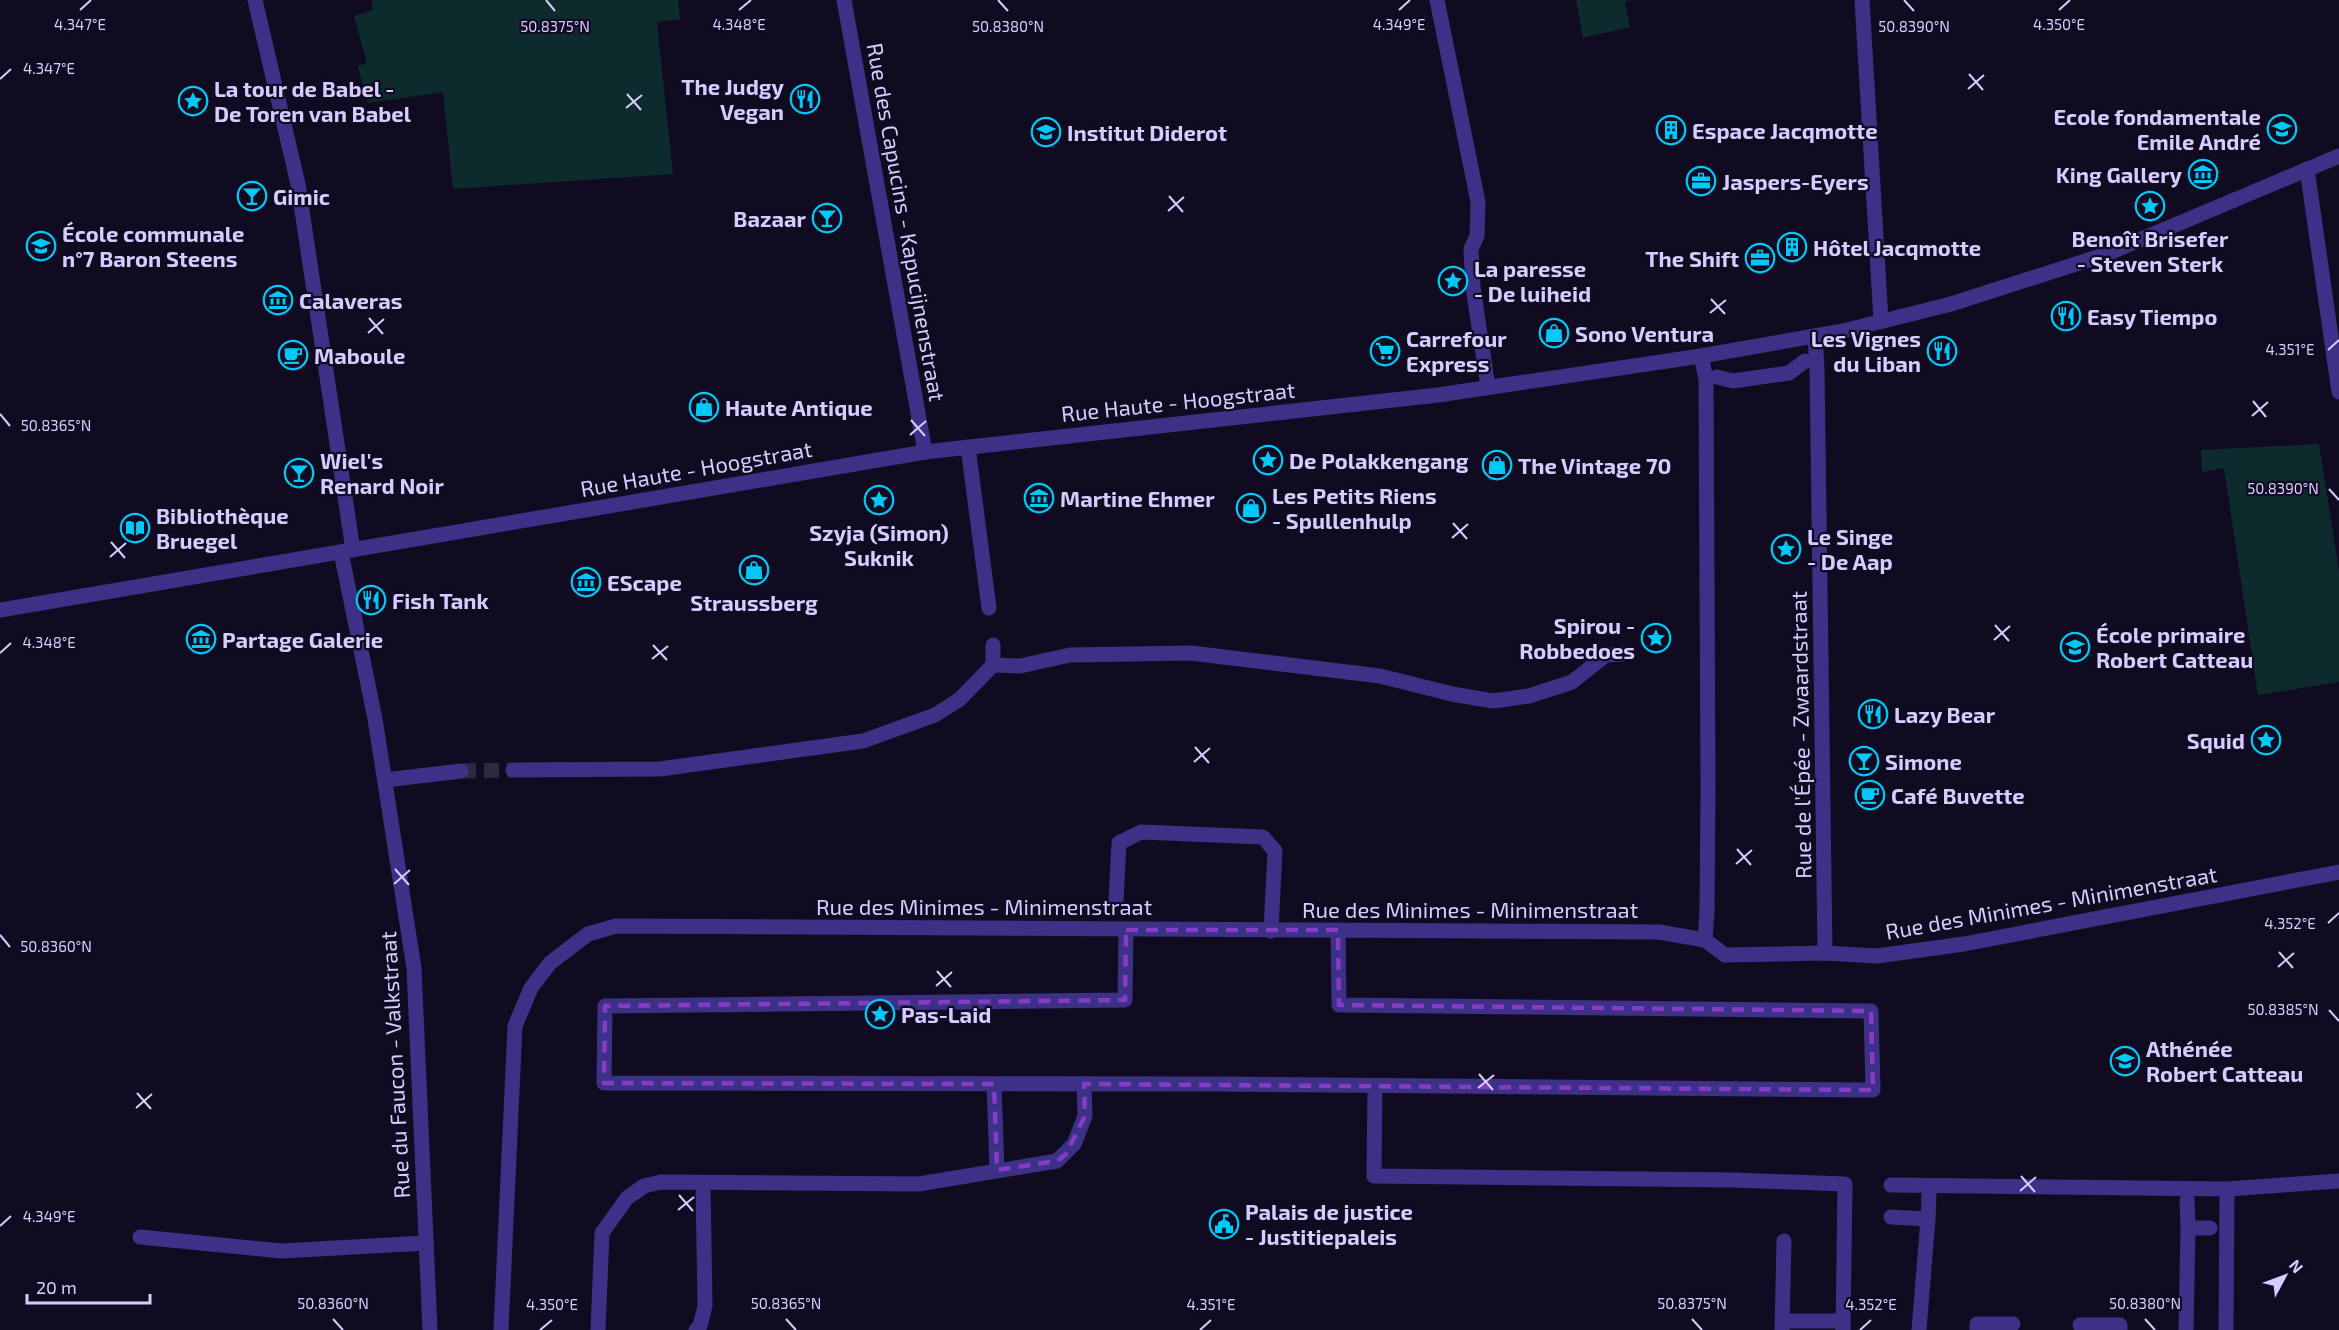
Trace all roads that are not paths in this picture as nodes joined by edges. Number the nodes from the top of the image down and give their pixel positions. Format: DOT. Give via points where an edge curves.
graph roads {
  1 [pos="255,0"];
  2 [pos="844,0"];
  3 [pos="1437,0"];
  4 [pos="1862,0"];
  5 [pos="2339,156"];
  6 [pos="2307,169"];
  7 [pos="1881,321"];
  8 [pos="1815,336"];
  9 [pos="1701,356"];
  10 [pos="1804,361"];
  11 [pos="1717,376"];
  12 [pos="1488,387"];
  13 [pos="2339,392"];
  14 [pos="968,447"];
  15 [pos="925,452"];
  16 [pos="348,551"];
  17 [pos="989,608"];
  18 [pos="0,610"];
  19 [pos="993,645"];
  20 [pos="1623,654"];
  21 [pos="993,665"];
  22 [pos="513,770"];
  23 [pos="461,771"];
  24 [pos="385,780"];
  25 [pos="2339,872"];
  26 [pos="1116,900"];
  27 [pos="1126,930"];
  28 [pos="1338,930"];
  29 [pos="1270,931"];
  30 [pos="1705,940"];
  31 [pos="1824,953"];
  32 [pos="994,1084"];
  33 [pos="1084,1084"];
  34 [pos="1375,1086"];
  35 [pos="998,1170"];
  36 [pos="2339,1181"];
  37 [pos="703,1184"];
  38 [pos="1891,1185"];
  39 [pos="2227,1189"];
  40 [pos="1929,1195"];
  41 [pos="2187,1199"];
  42 [pos="1891,1217"];
  43 [pos="1928,1219"];
  44 [pos="2188,1228"];
  45 [pos="2210,1228"];
  46 [pos="140,1237"];
  47 [pos="1784,1241"];
  48 [pos="426,1243"];
  49 [pos="2013,1324"];
  50 [pos="1782,1325"];
  51 [pos="1843,1325"];
  52 [pos="2080,1325"];
  53 [pos="430,1330"];
  54 [pos="501,1330"];
  55 [pos="598,1330"];
  56 [pos="696,1330"];
  57 [pos="1919,1330"];
  58 [pos="1977,1330"];
  59 [pos="2120,1330"];
  60 [pos="2186,1330"];
  61 [pos="2226,1330"];
  1 -- 16 [label="street, Rue du Faucon - Valkstraat" via="298,184"];
  2 -- 15 [label="street, Rue des Capucins - Kapucijnenstraat"];
  3 -- 12 [label="street" via="1478,202 1477,236 1471,249 1473,287"];
  4 -- 7 [label="street"];
  5 -- 6 [label="street, Rue Haute - Hoogstraat"];
  6 -- 7 [label="street, Rue Haute - Hoogstraat" via="2104,255 1951,304"];
  6 -- 13 [label="street"];
  7 -- 8 [label="street, Rue Haute - Hoogstraat"];
  8 -- 9 [label="street, Rue Haute - Hoogstraat"];
  8 -- 31 [label="street, Rue de l'Épée - Zwaardstraat"];
  9 -- 12 [label="street, Rue Haute - Hoogstraat"];
  9 -- 30 [label="street" via="1706,379"];
  10 -- 11 [label="street" via="1789,373 1733,381"];
  12 -- 14 [label="street, Rue Haute - Hoogstraat"];
  14 -- 15 [label="street, Rue Haute - Hoogstraat"];
  14 -- 17 [label="street"];
  15 -- 16 [label="street, Rue Haute - Hoogstraat"];
  16 -- 18 [label="street, Rue Haute - Hoogstraat"];
  16 -- 24 [label="street, Rue du Faucon - Valkstraat"];
  19 -- 21 [label="street"];
  20 -- 21 [label="street" via="1606,655 1572,682 1529,696 1493,700 1380,676 1191,653 1070,655 1020,666"];
  21 -- 22 [label="street" via="960,699 935,715 863,741 660,769"];
  23 -- 24 [label="street"];
  24 -- 48 [label="street, Rue du Faucon - Valkstraat" via="414,968"];
  25 -- 31 [label="street, Rue des Minimes - Minimenstraat" via="1965,944 1877,956"];
  26 -- 29 [label="street" via="1119,843 1141,832 1263,837 1275,851"];
  27 -- 29 [label="street, Rue des Minimes - Minimenstraat"];
  27 -- 32 [label="street" via="1125,1000 605,1006 604,1083"];
  27 -- 54 [label="street, Rue des Minimes - Minimenstraat" via="616,926 588,934 550,963 531,988 515,1026"];
  28 -- 29 [label="street, Rue des Minimes - Minimenstraat"];
  28 -- 30 [label="street, Rue des Minimes - Minimenstraat" via="1659,932"];
  28 -- 34 [label="street" via="1339,1005 1871,1011 1873,1090"];
  30 -- 31 [label="street, Rue des Minimes - Minimenstraat" via="1725,955"];
  32 -- 33 [label="street"];
  32 -- 35 [label="street"];
  33 -- 34 [label="street"];
  33 -- 35 [label="street" via="1085,1116 1066,1154 1057,1161"];
  34 -- 51 [label="street" via="1374,1176 1845,1184"];
  35 -- 37 [label="street" via="919,1184"];
  36 -- 39 [label="street"];
  37 -- 55 [label="street" via="661,1182 644,1186 627,1197 602,1233"];
  37 -- 56 [label="street" via="705,1306"];
  38 -- 39 [label="street"];
  39 -- 61 [label="street"];
  40 -- 43 [label="street"];
  41 -- 44 [label="street"];
  42 -- 43 [label="street"];
  43 -- 57 [label="street"];
  44 -- 45 [label="street"];
  44 -- 60 [label="street"];
  46 -- 48 [label="street" via="281,1251"];
  47 -- 50 [label="street"];
  48 -- 53 [label="street, Rue du Faucon - Valkstraat"];
  49 -- 58 [label="street" via="1977,1324"];
  50 -- 51 [label="street"];
  52 -- 59 [label="street" via="2120,1325"];
}
